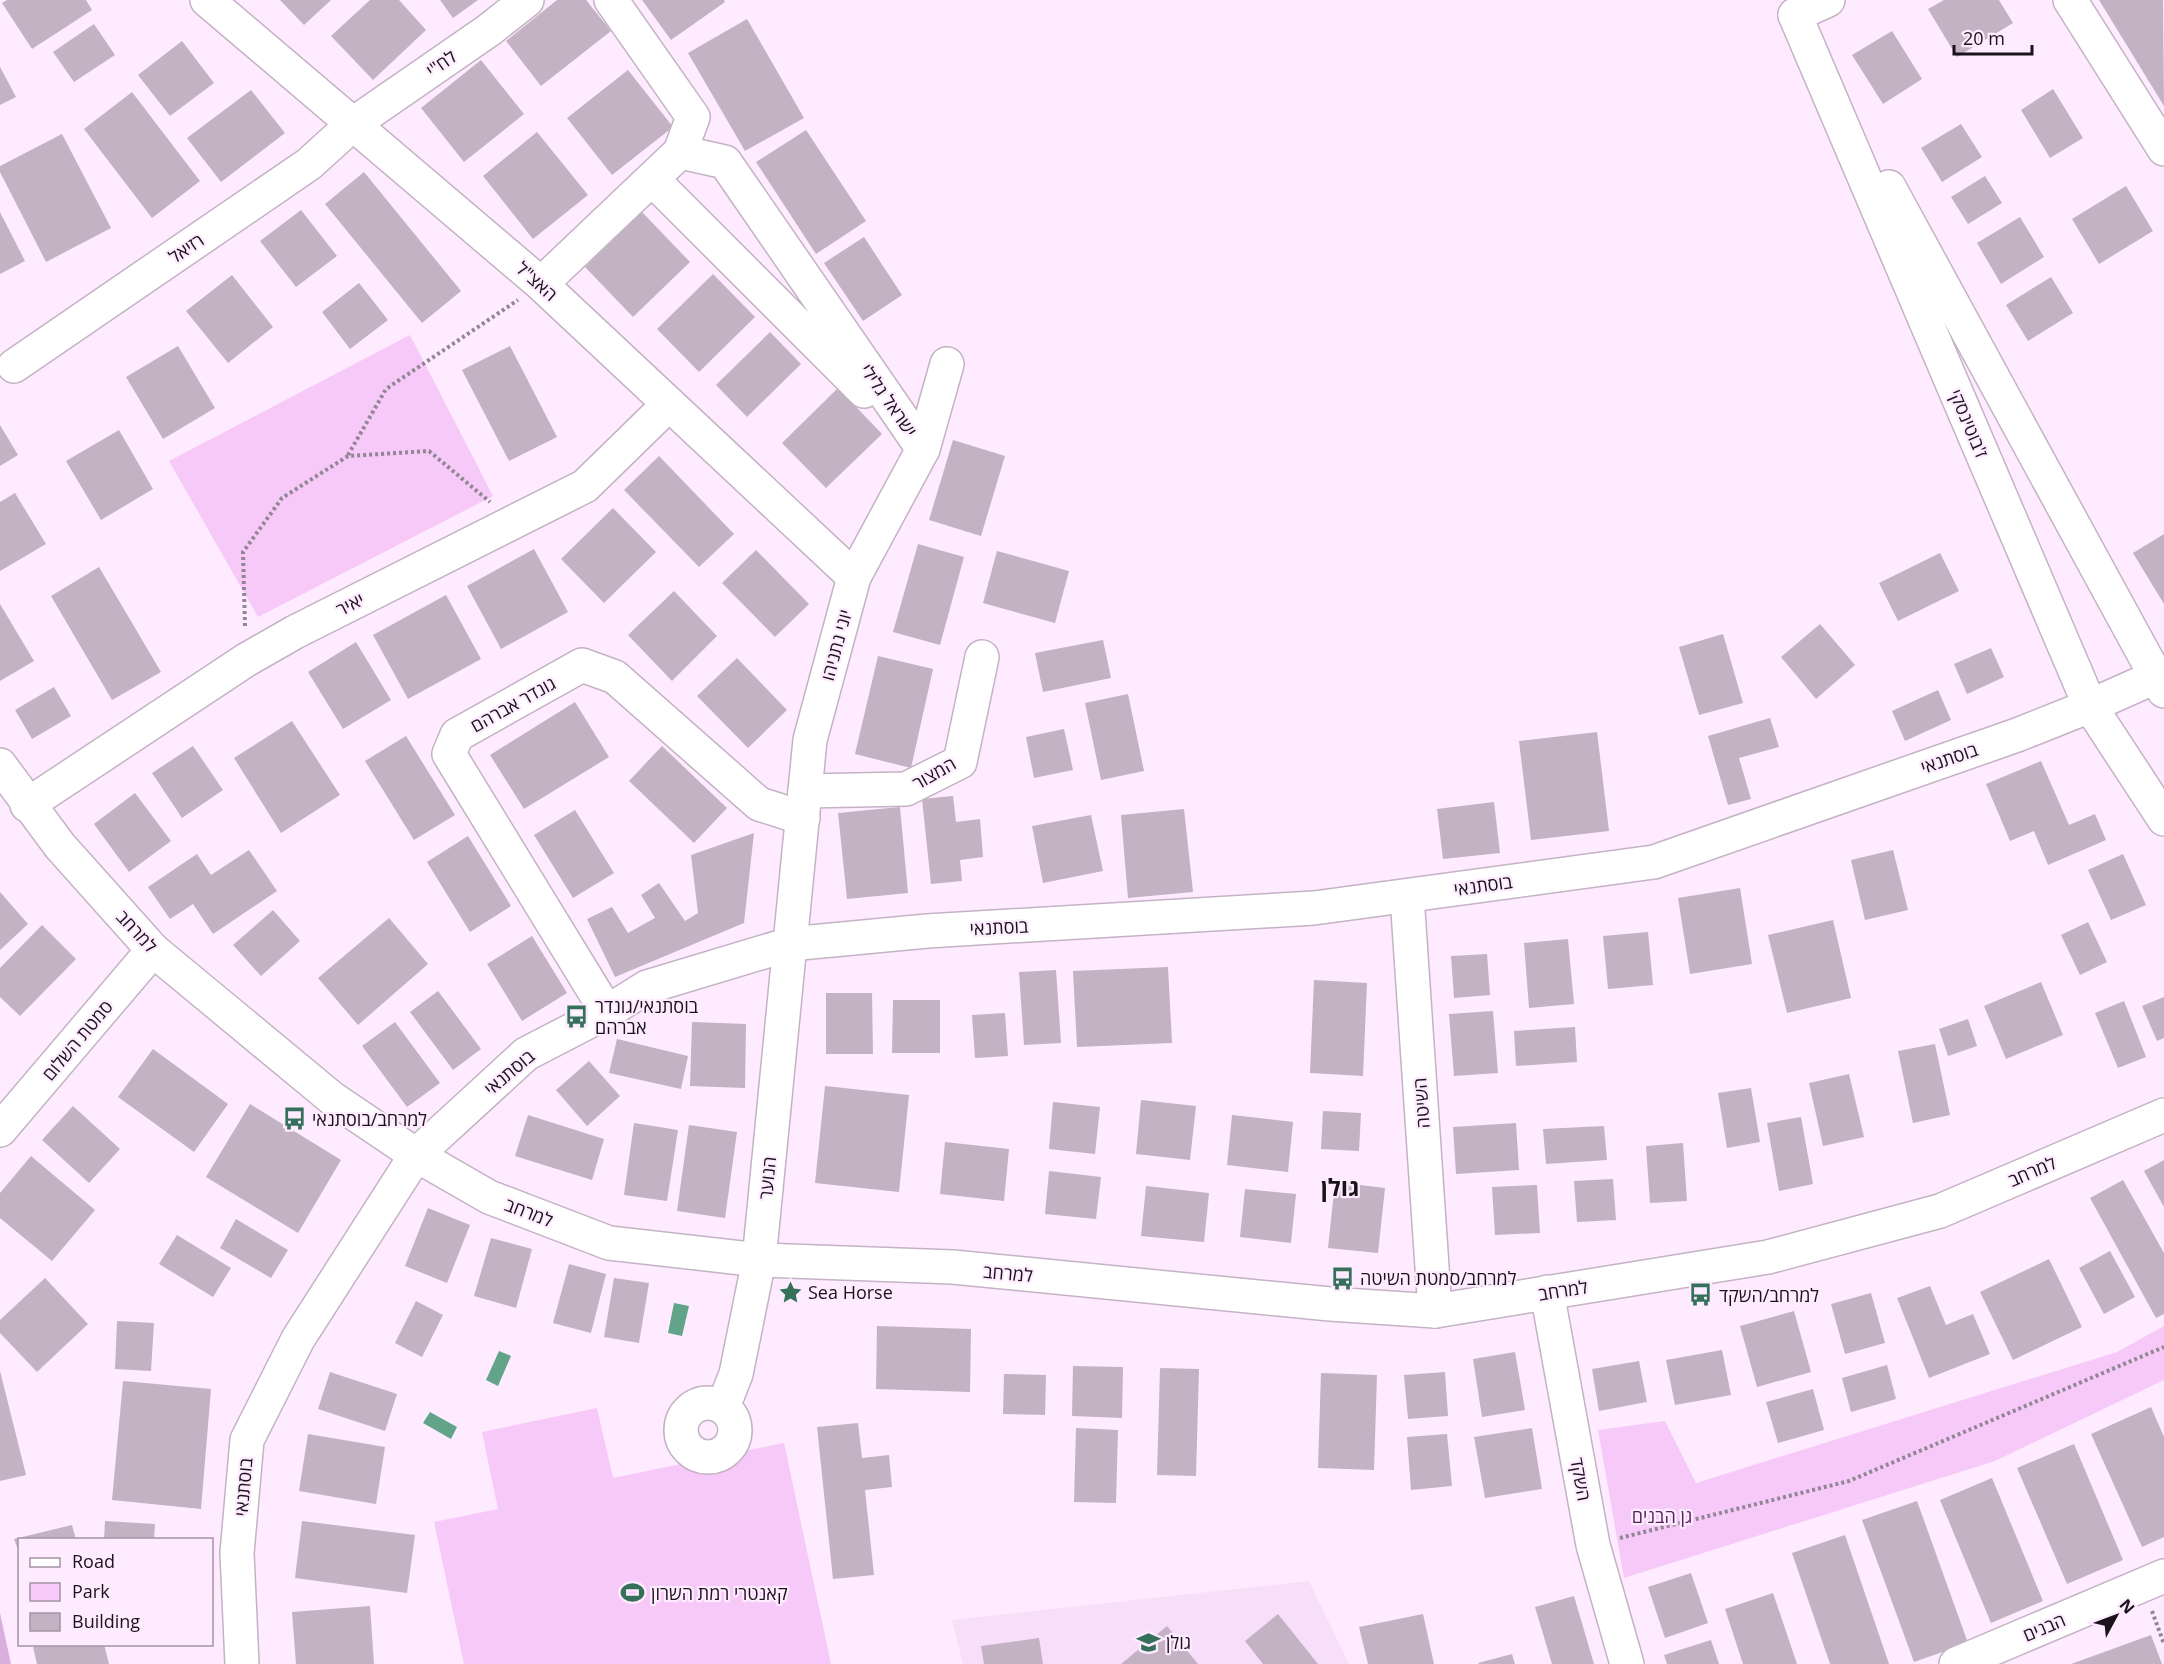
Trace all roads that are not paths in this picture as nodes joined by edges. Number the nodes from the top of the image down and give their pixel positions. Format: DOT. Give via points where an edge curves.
graph roads {
  1 [pos="207,0"];
  2 [pos="528,0"];
  3 [pos="611,0"];
  4 [pos="1828,0"];
  5 [pos="2070,0"];
  6 [pos="1791,8"];
  7 [pos="354,124"];
  8 [pos="2164,149"];
  9 [pos="680,152"];
  10 [pos="652,179"];
  11 [pos="541,284"];
  12 [pos="947,364"];
  13 [pos="14,366"];
  14 [pos="669,404"];
  15 [pos="923,449"];
  16 [pos="854,577"];
  17 [pos="982,657"];
  18 [pos="2162,681"];
  19 [pos="2090,706"];
  20 [pos="0,765"];
  21 [pos="804,804"];
  22 [pos="27,805"];
  23 [pos="2164,819"];
  24 [pos="1407,896"];
  25 [pos="790,944"];
  26 [pos="153,950"];
  27 [pos="607,1012"];
  28 [pos="2164,1115"];
  29 [pos="0,1130"];
  30 [pos="416,1155"];
  31 [pos="759,1260"];
  32 [pos="1546,1292"];
  33 [pos="1435,1311"];
  34 [pos="723,1407"];
  35 [pos="2164,1576"];
  36 [pos="242,1664"];
  37 [pos="1627,1664"];
  38 [pos="1956,1664"];
  1 -- 7 [label="street, האצ\"ל"];
  2 -- 7 [label="street, לח\"י"];
  3 -- 9 [label="street" via="693,117"];
  4 -- 6 [label="street"];
  5 -- 8 [label="street"];
  6 -- 18 [label="street"];
  6 -- 19 [label="street, ז'בוטינסקי"];
  7 -- 11 [label="street, האצ\"ל"];
  7 -- 13 [label="street, רזיאל" via="309,164"];
  9 -- 10 [label="street"];
  9 -- 15 [label="street, ישראל גלילי" via="725,162"];
  10 -- 11 [label="street"];
  10 -- 15 [label="street, ישראל גלילי"];
  11 -- 14 [label="street, האצ\"ל"];
  12 -- 15 [label="street, יוני נתניהו"];
  14 -- 16 [label="street, האצ\"ל"];
  14 -- 22 [label="street, יאיר" via="585,486 246,660"];
  15 -- 16 [label="street, יוני נתניהו"];
  16 -- 21 [label="street, יוני נתניהו" via="810,740"];
  17 -- 21 [label="street, המצור" via="960,762 906,789"];
  18 -- 19 [label="street, בוסתנאי"];
  19 -- 23 [label="street, ז'בוטינסקי"];
  19 -- 24 [label="street, בוסתנאי" via="1654,862"];
  20 -- 22 [label="street, למרחב"];
  21 -- 25 [label="street, יוני נתניהו"];
  21 -- 27 [label="street, גונדר אברהם" via="759,804 615,677 582,665 457,735 449,754"];
  22 -- 26 [label="street, למרחב"];
  24 -- 25 [label="street, בוסתנאי" via="1314,908 927,931"];
  24 -- 33 [label="street, השיטה"];
  25 -- 27 [label="street, בוסתנאי" via="647,987"];
  25 -- 31 [label="street, הנוער"];
  26 -- 29 [label="street, סמטת השלום"];
  26 -- 30 [label="street, למרחב" via="333,1099"];
  27 -- 30 [label="street, בוסתנאי" via="526,1054"];
  28 -- 32 [label="street, למרחב" via="1940,1211 1768,1257"];
  30 -- 31 [label="street, למרחב" via="489,1197 609,1243"];
  30 -- 36 [label="street, בוסתנאי" via="298,1339 247,1440 237,1554"];
  31 -- 33 [label="street, למרחב" via="953,1267"];
  31 -- 34 [label="street, הנוער" via="736,1374"];
  32 -- 33 [label="street, למרחב"];
  32 -- 37 [label="street, השקד" via="1593,1545"];
  35 -- 38 [label="street, הבנים"];
}
